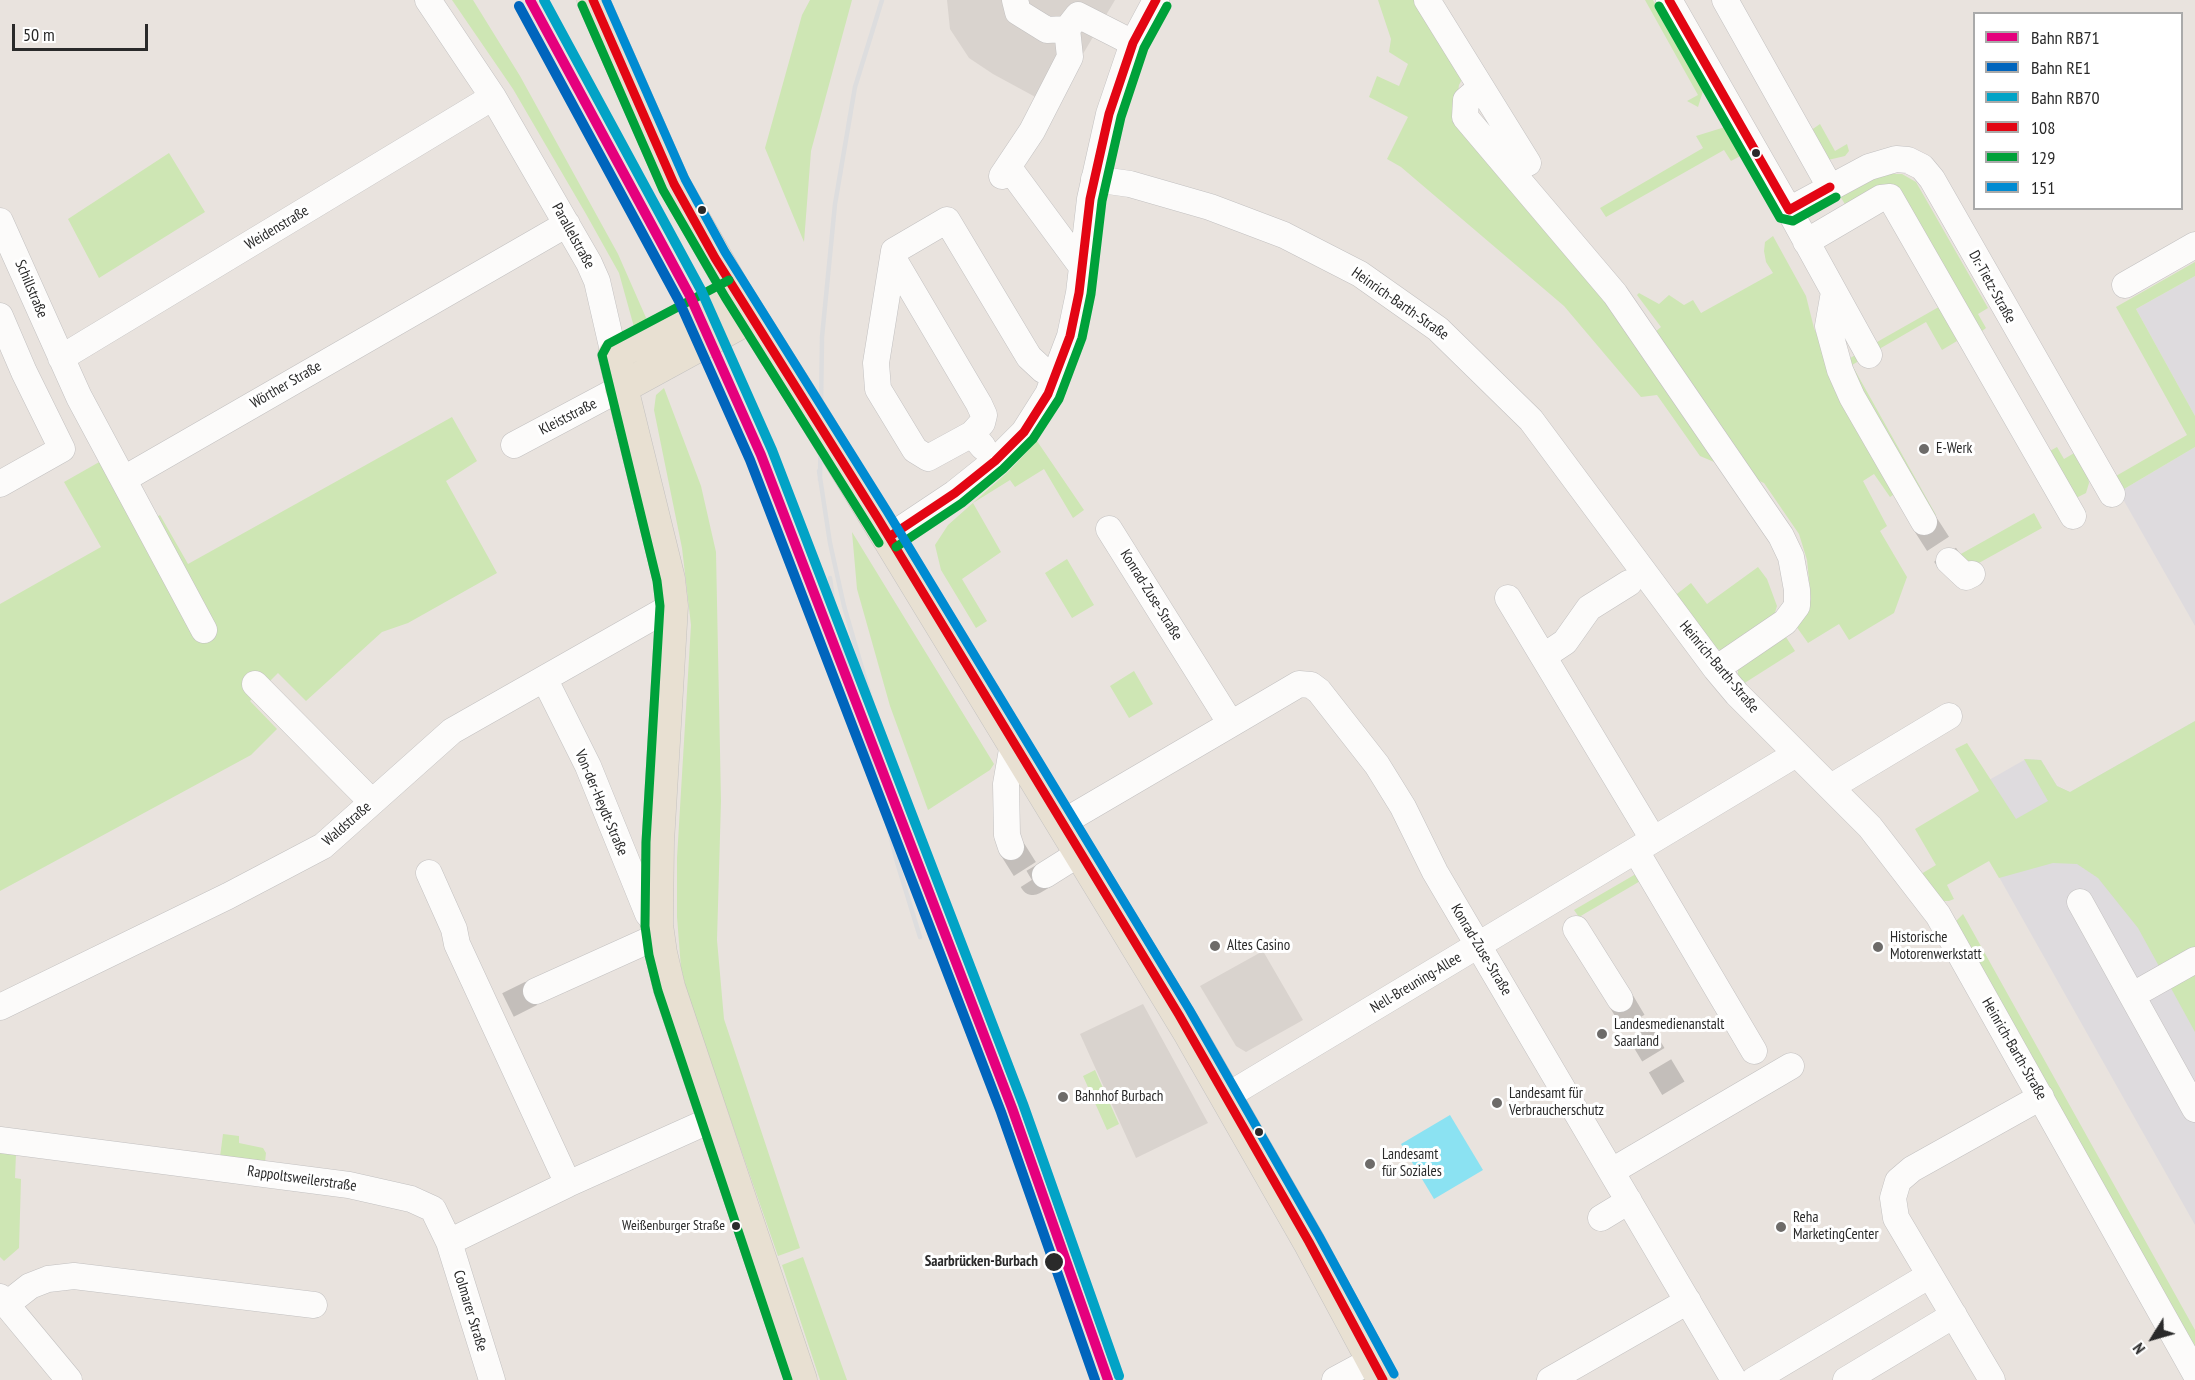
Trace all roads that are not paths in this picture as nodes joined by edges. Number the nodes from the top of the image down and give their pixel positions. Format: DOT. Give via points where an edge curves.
graph roads {
  1 [pos="428,0"];
  2 [pos="593,0"];
  3 [pos="1015,0"];
  4 [pos="1156,0"];
  5 [pos="1427,0"];
  6 [pos="1669,0"];
  7 [pos="1725,0"];
  8 [pos="1077,15"];
  9 [pos="1133,43"];
  10 [pos="1480,88"];
  11 [pos="493,97"];
  12 [pos="1528,163"];
  13 [pos="1094,179"];
  14 [pos="1830,187"];
  15 [pos="1789,210"];
  16 [pos="0,221"];
  17 [pos="567,224"];
  18 [pos="1806,242"];
  19 [pos="2195,245"];
  20 [pos="892,258"];
  21 [pos="1082,267"];
  22 [pos="2125,285"];
  23 [pos="1834,292"];
  24 [pos="743,304"];
  25 [pos="0,316"];
  26 [pos="714,319"];
  27 [pos="614,355"];
  28 [pos="1869,355"];
  29 [pos="61,358"];
  30 [pos="1057,375"];
  31 [pos="621,388"];
  32 [pos="972,434"];
  33 [pos="514,445"];
  34 [pos="995,461"];
  35 [pos="124,478"];
  36 [pos="0,484"];
  37 [pos="2112,494"];
  38 [pos="2073,516"];
  39 [pos="1924,522"];
  40 [pos="1109,529"];
  41 [pos="889,537"];
  42 [pos="1949,561"];
  43 [pos="1972,574"];
  44 [pos="1629,584"];
  45 [pos="1508,598"];
  46 [pos="672,606"];
  47 [pos="204,630"];
  48 [pos="1544,656"];
  49 [pos="1716,669"];
  50 [pos="545,680"];
  51 [pos="255,684"];
  52 [pos="1949,716"];
  53 [pos="1231,724"];
  54 [pos="1013,744"];
  55 [pos="1796,754"];
  56 [pos="1831,787"];
  57 [pos="372,802"];
  58 [pos="1062,823"];
  59 [pos="1645,845"];
  60 [pos="1011,847"];
  61 [pos="1080,853"];
  62 [pos="429,873"];
  63 [pos="1045,875"];
  64 [pos="2080,902"];
  65 [pos="1576,929"];
  66 [pos="658,930"];
  67 [pos="1479,946"];
  68 [pos="2195,960"];
  69 [pos="547,986"];
  70 [pos="2133,995"];
  71 [pos="1620,999"];
  72 [pos="0,1007"];
  73 [pos="1754,1051"];
  74 [pos="1791,1066"];
  75 [pos="1227,1096"];
  76 [pos="2041,1097"];
  77 [pos="2195,1109"];
  78 [pos="713,1119"];
  79 [pos="0,1140"];
  80 [pos="1612,1171"];
  81 [pos="568,1184"];
  82 [pos="1629,1201"];
  83 [pos="1601,1218"];
  84 [pos="449,1242"];
  85 [pos="1930,1275"];
  86 [pos="3,1300"];
  87 [pos="1688,1301"];
  88 [pos="314,1305"];
  89 [pos="1954,1315"];
  90 [pos="1378,1370"];
  91 [pos="2195,1373"];
  92 [pos="69,1380"];
  93 [pos="492,1380"];
  94 [pos="801,1380"];
  95 [pos="1335,1380"];
  96 [pos="1550,1380"];
  97 [pos="1734,1380"];
  98 [pos="1754,1380"];
  99 [pos="1846,1380"];
  100 [pos="1992,1380"];
  1 -- 11 [label="street, Parallelstraße"];
  2 -- 24 [label="main road" via="674,184"];
  3 -- 8 [label="street" via="1018,12 1047,30"];
  4 -- 9 [label="street"];
  5 -- 10 [label="street"];
  6 -- 15 [label="street"];
  7 -- 14 [label="street"];
  8 -- 9 [label="street"];
  8 -- 21 [label="street" via="1070,57 1006,172"];
  9 -- 13 [label="street" via="1117,84"];
  10 -- 12 [label="street"];
  10 -- 49 [label="street" via="1466,100 1465,117 1615,294 1791,557 1797,606 1785,622"];
  11 -- 17 [label="street, Parallelstraße"];
  11 -- 29 [label="street, Weidenstraße"];
  13 -- 21 [label="street"];
  13 -- 49 [label="street, Heinrich-Barth-Straße" via="1187,199 1284,235 1360,274 1438,329 1531,420"];
  14 -- 15 [label="street, Dr.-Tietz-Straße"];
  14 -- 37 [label="street, Dr.-Tietz-Straße" via="1890,160 1908,160 1922,167"];
  15 -- 18 [label="street"];
  16 -- 29 [label="street, Schillstraße"];
  17 -- 27 [label="street, Parallelstraße" via="597,281"];
  17 -- 35 [label="street, Wörther Straße"];
  18 -- 23 [label="street"];
  18 -- 38 [label="street" via="1881,198 1890,197"];
  19 -- 22 [label="street"];
  20 -- 30 [label="street" via="894,251 947,220 1029,357 1043,370"];
  20 -- 32 [label="street" via="980,404 982,423"];
  20 -- 32 [label="street" via="876,363 878,389 915,450 928,458"];
  21 -- 30 [label="street" via="1070,336"];
  23 -- 28 [label="street"];
  23 -- 39 [label="street" via="1828,326 1840,370"];
  24 -- 26 [label="main road"];
  24 -- 41 [label="main road, bridge"];
  25 -- 36 [label="street" via="63,449"];
  26 -- 27 [label="main road" via="641,341"];
  26 -- 31 [label="main road" via="655,369"];
  27 -- 31 [label="main road, Parallelstraße"];
  29 -- 35 [label="street"];
  30 -- 34 [label="street" via="1024,432"];
  31 -- 33 [label="street, Kleiststraße"];
  31 -- 46 [label="main road, Parallelstraße" via="669,579"];
  32 -- 34 [label="street"];
  34 -- 41 [label="street"];
  35 -- 47 [label="street"];
  40 -- 53 [label="street, Konrad-Zuse-Straße"];
  41 -- 54 [label="main road"];
  42 -- 43 [label="street" via="1966,577"];
  44 -- 48 [label="street" via="1589,608 1565,642"];
  45 -- 48 [label="street"];
  46 -- 50 [label="street, Waldstraße"];
  46 -- 66 [label="main road, Von-der-Heydt-Straße" via="658,842"];
  48 -- 59 [label="street"];
  49 -- 55 [label="street, Heinrich-Barth-Straße"];
  50 -- 57 [label="street, Waldstraße" via="452,731"];
  50 -- 66 [label="street, Von-der-Heydt-Straße" via="588,766"];
  51 -- 57 [label="street"];
  52 -- 56 [label="street"];
  53 -- 58 [label="street, Konrad-Zuse-Straße"];
  53 -- 67 [label="street, Konrad-Zuse-Straße" via="1299,684 1311,685 1319,691 1377,765"];
  54 -- 58 [label="main road"];
  54 -- 60 [label="street" via="1006,784 1007,835"];
  55 -- 56 [label="street, Heinrich-Barth-Straße"];
  55 -- 59 [label="street, Nell-Breuning-Allee"];
  56 -- 76 [label="street, Heinrich-Barth-Straße" via="1870,826 1938,915"];
  57 -- 72 [label="street, Waldstraße" via="315,851"];
  58 -- 61 [label="main road"];
  59 -- 67 [label="street, Nell-Breuning-Allee"];
  59 -- 73 [label="street"];
  61 -- 63 [label="street"];
  61 -- 75 [label="main road"];
  62 -- 81 [label="street" via="498,1010"];
  64 -- 70 [label="street"];
  65 -- 71 [label="street"];
  66 -- 69 [label="street"];
  66 -- 78 [label="main road, Von-der-Heydt-Straße" via="669,987"];
  67 -- 75 [label="street, Nell-Breuning-Allee"];
  67 -- 80 [label="street, Konrad-Zuse-Straße"];
  68 -- 70 [label="street"];
  70 -- 77 [label="street"];
  74 -- 80 [label="street"];
  75 -- 90 [label="main road"];
  76 -- 85 [label="street" via="1912,1169 1898,1182 1893,1198 1896,1218"];
  76 -- 91 [label="street, Heinrich-Barth-Straße"];
  78 -- 81 [label="street"];
  78 -- 94 [label="main road, Von-der-Heydt-Straße"];
  79 -- 84 [label="street, Rappoltsweilerstraße" via="381,1191 433,1209"];
  80 -- 82 [label="street, Konrad-Zuse-Straße"];
  81 -- 84 [label="street"];
  82 -- 83 [label="street"];
  82 -- 87 [label="street, Konrad-Zuse-Straße"];
  84 -- 93 [label="street, Colmarer Straße"];
  85 -- 89 [label="street"];
  85 -- 98 [label="street"];
  86 -- 88 [label="street" via="48,1279 74,1276"];
  86 -- 92 [label="street"];
  87 -- 96 [label="street"];
  87 -- 97 [label="street, Konrad-Zuse-Straße"];
  89 -- 99 [label="street"];
  89 -- 100 [label="street"];
  90 -- 95 [label="street"];
}
